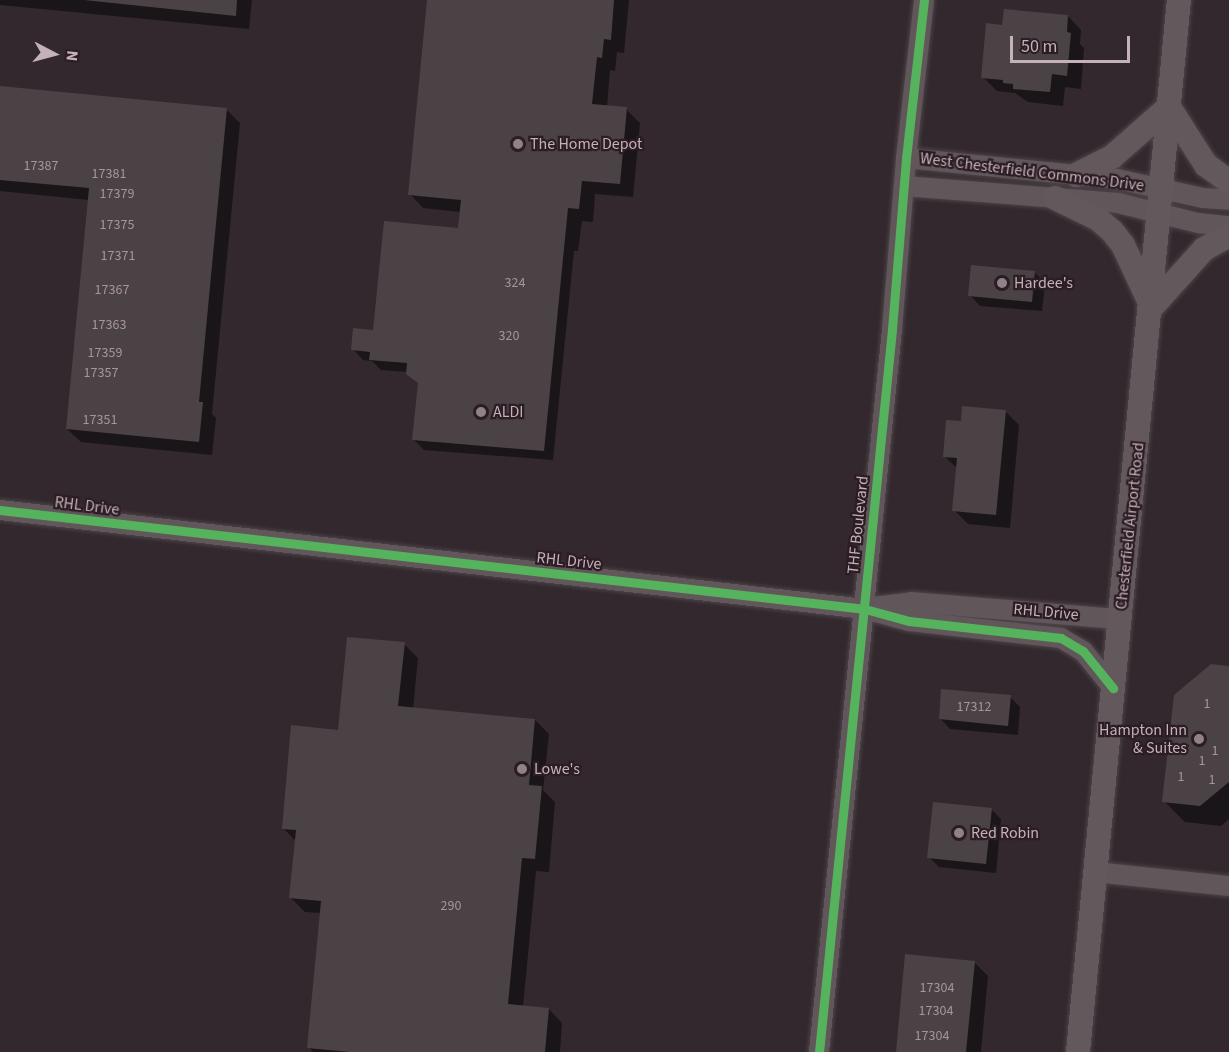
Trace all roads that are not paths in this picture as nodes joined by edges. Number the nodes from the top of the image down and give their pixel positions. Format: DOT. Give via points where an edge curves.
graph roads {
  1 [pos="924,0"];
  2 [pos="1179,0"];
  3 [pos="1169,107"];
  4 [pos="906,158"];
  5 [pos="1076,175"];
  6 [pos="1229,182"];
  7 [pos="904,186"];
  8 [pos="1161,188"];
  9 [pos="1055,198"];
  10 [pos="1229,200"];
  11 [pos="1159,213"];
  12 [pos="1229,226"];
  13 [pos="1229,235"];
  14 [pos="1152,307"];
  15 [pos="0,510"];
  16 [pos="865,609"];
  17 [pos="1120,619"];
  18 [pos="1113,688"];
  19 [pos="1095,872"];
  20 [pos="1229,886"];
  21 [pos="819,1052"];
  22 [pos="1078,1052"];
  1 -- 4 [label="street, THF Boulevard"];
  2 -- 3 [label="main road, Chesterfield Airport Road"];
  3 -- 5 [label="main road" via="1112,157"];
  3 -- 6 [label="main road" via="1206,165"];
  3 -- 8 [label="main road, Chesterfield Airport Road"];
  4 -- 5 [label="street, West Chesterfield Commons Drive"];
  4 -- 7 [label="street, THF Boulevard"];
  5 -- 8 [label="street, West Chesterfield Commons Drive"];
  7 -- 9 [label="street, West Chesterfield Commons Drive"];
  7 -- 16 [label="street, THF Boulevard"];
  8 -- 10 [label="street, West Chesterfield Commons Drive"];
  8 -- 11 [label="main road, Chesterfield Airport Road"];
  9 -- 11 [label="street, West Chesterfield Commons Drive" via="1118,203"];
  9 -- 14 [label="main road" via="1098,219 1112,231 1123,245"];
  11 -- 12 [label="street, West Chesterfield Commons Drive"];
  11 -- 14 [label="main road, Chesterfield Airport Road"];
  13 -- 14 [label="main road" via="1204,249"];
  14 -- 17 [label="main road, Chesterfield Airport Road"];
  15 -- 16 [label="street, RHL Drive"];
  16 -- 17 [label="street, RHL Drive" via="911,602"];
  16 -- 18 [label="street, RHL Drive" via="909,621 1061,638 1083,651"];
  16 -- 21 [label="street, THF Boulevard"];
  17 -- 18 [label="main road, Chesterfield Airport Road"];
  18 -- 19 [label="main road, Chesterfield Airport Road"];
  19 -- 20 [label="street"];
  19 -- 22 [label="main road, Chesterfield Airport Road"];
}
